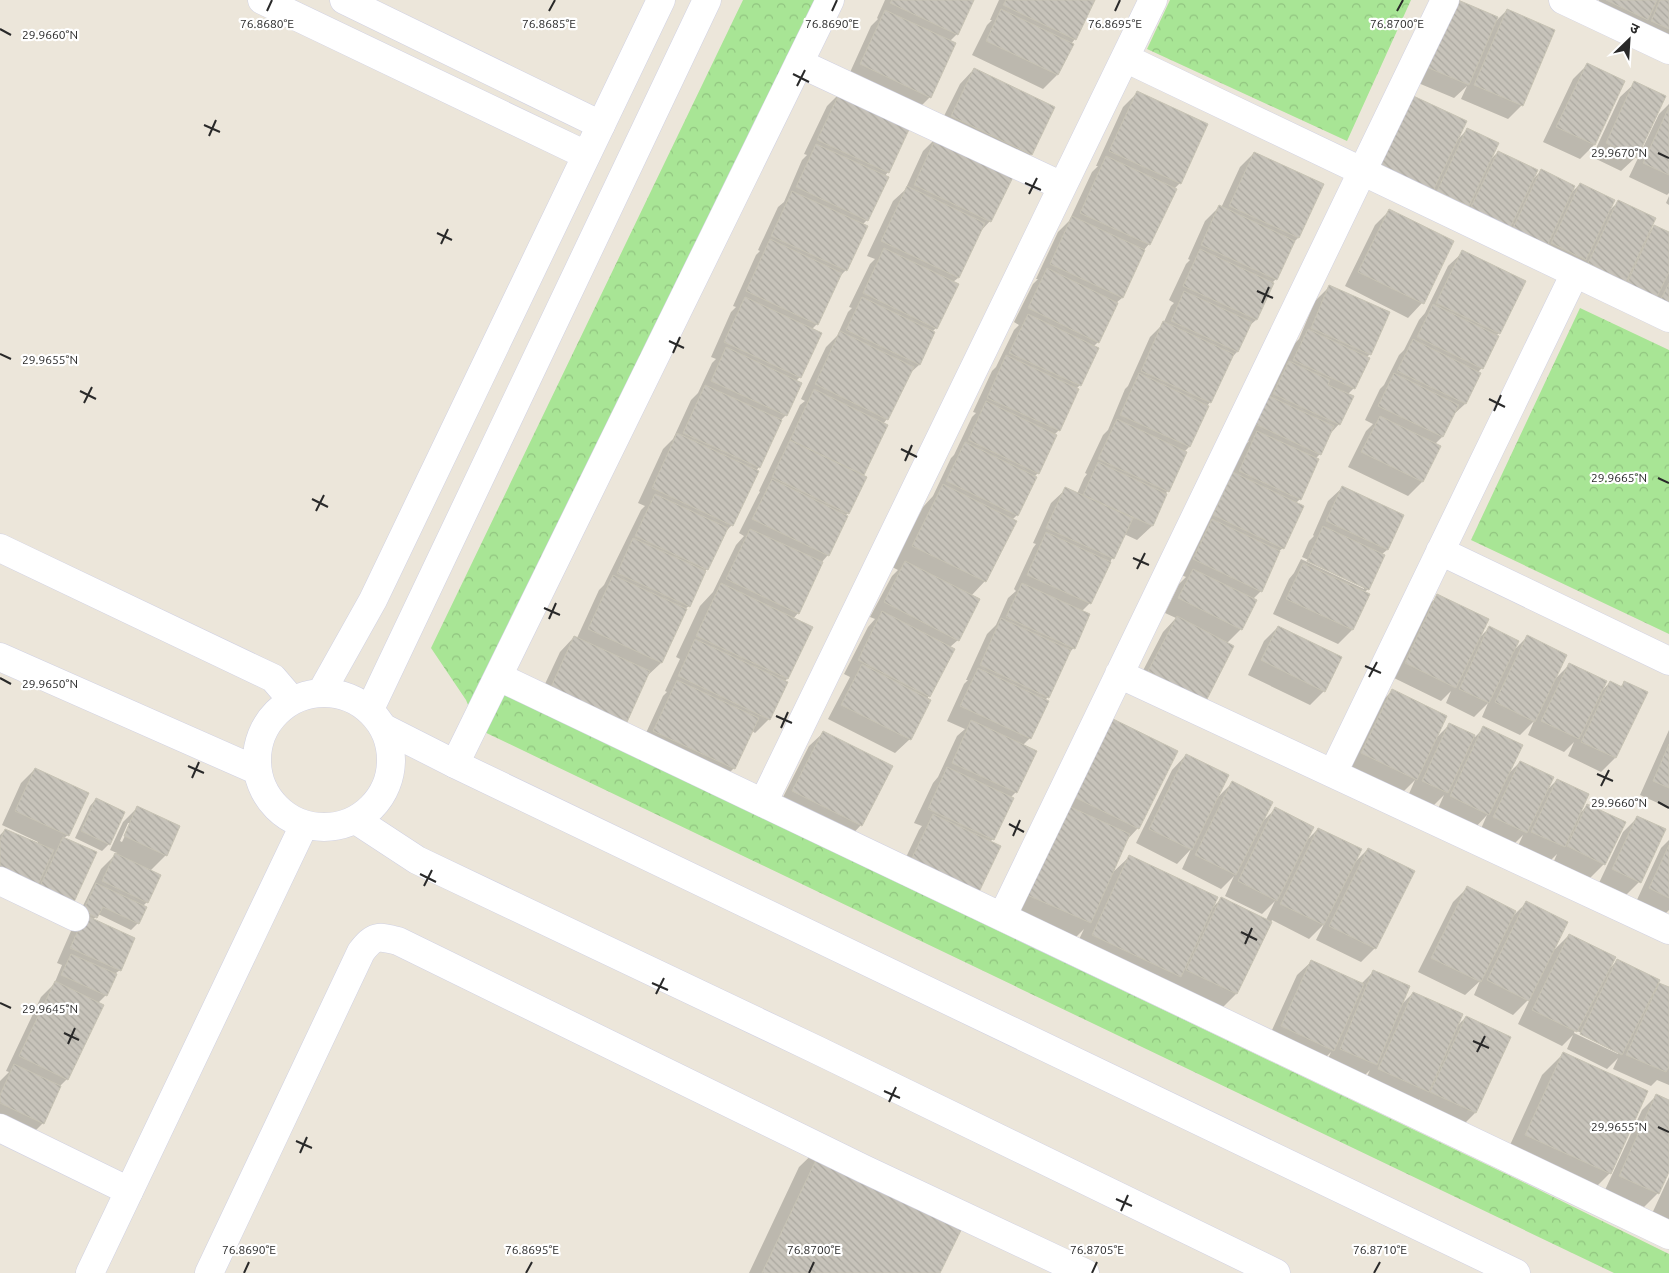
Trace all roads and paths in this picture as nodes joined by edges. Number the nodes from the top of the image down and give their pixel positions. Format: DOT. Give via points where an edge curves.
graph roads {
  1 [pos="262,0"];
  2 [pos="344,0"];
  3 [pos="661,0"];
  4 [pos="707,0"];
  5 [pos="830,0"];
  6 [pos="1153,0"];
  7 [pos="1445,0"];
  8 [pos="1563,0"];
  9 [pos="1669,50"];
  10 [pos="1125,58"];
  11 [pos="799,63"];
  12 [pos="601,125"];
  13 [pos="586,155"];
  14 [pos="1362,171"];
  15 [pos="1062,186"];
  16 [pos="1575,273"];
  17 [pos="1669,318"];
  18 [pos="0,548"];
  19 [pos="1440,551"];
  20 [pos="0,657"];
  21 [pos="1669,661"];
  22 [pos="1119,674"];
  23 [pos="499,677"];
  24 [pos="322,692"];
  25 [pos="291,699"];
  26 [pos="377,718"];
  27 [pos="455,764"];
  28 [pos="256,770"];
  29 [pos="1333,773"];
  30 [pos="763,803"];
  31 [pos="356,820"];
  32 [pos="304,825"];
  33 [pos="0,881"];
  34 [pos="74,917"];
  35 [pos="1002,917"];
  36 [pos="1669,930"];
  37 [pos="0,1128"];
  38 [pos="130,1191"];
  39 [pos="1669,1235"];
  40 [pos="90,1273"];
  41 [pos="209,1273"];
  42 [pos="1085,1273"];
  43 [pos="1276,1273"];
  44 [pos="1516,1273"];
  1 -- 13 [label="street"];
  2 -- 12 [label="street"];
  3 -- 12 [label="street"];
  4 -- 26 [label="street"];
  5 -- 11 [label="street"];
  6 -- 10 [label="street"];
  7 -- 14 [label="street"];
  8 -- 9 [label="street"];
  10 -- 14 [label="street"];
  10 -- 15 [label="street"];
  11 -- 15 [label="street"];
  11 -- 23 [label="street"];
  12 -- 13 [label="street"];
  13 -- 24 [label="street" via="373,600"];
  14 -- 16 [label="street"];
  14 -- 22 [label="street"];
  15 -- 30 [label="street"];
  16 -- 17 [label="street"];
  16 -- 19 [label="street"];
  18 -- 25 [label="street" via="273,678"];
  19 -- 21 [label="street"];
  19 -- 29 [label="street"];
  20 -- 28 [label="street"];
  22 -- 29 [label="street"];
  22 -- 35 [label="street"];
  23 -- 27 [label="street"];
  23 -- 30 [label="street"];
  24 -- 25 [label="street"];
  24 -- 26 [label="street" via="343,694"];
  25 -- 28 [label="street" via="270,717 258,740"];
  26 -- 27 [label="street"];
  26 -- 31 [label="street" via="392,750 389,779 376,804"];
  27 -- 44 [label="street"];
  28 -- 32 [label="street" via="263,792 281,813"];
  29 -- 36 [label="street"];
  30 -- 35 [label="street"];
  31 -- 32 [label="street" via="331,828"];
  31 -- 43 [label="street" via="417,860"];
  32 -- 38 [label="street"];
  33 -- 34 [label="street"];
  35 -- 39 [label="street"];
  37 -- 38 [label="street"];
  38 -- 40 [label="street"];
  41 -- 42 [label="street" via="361,952 371,940 382,937"];
}
